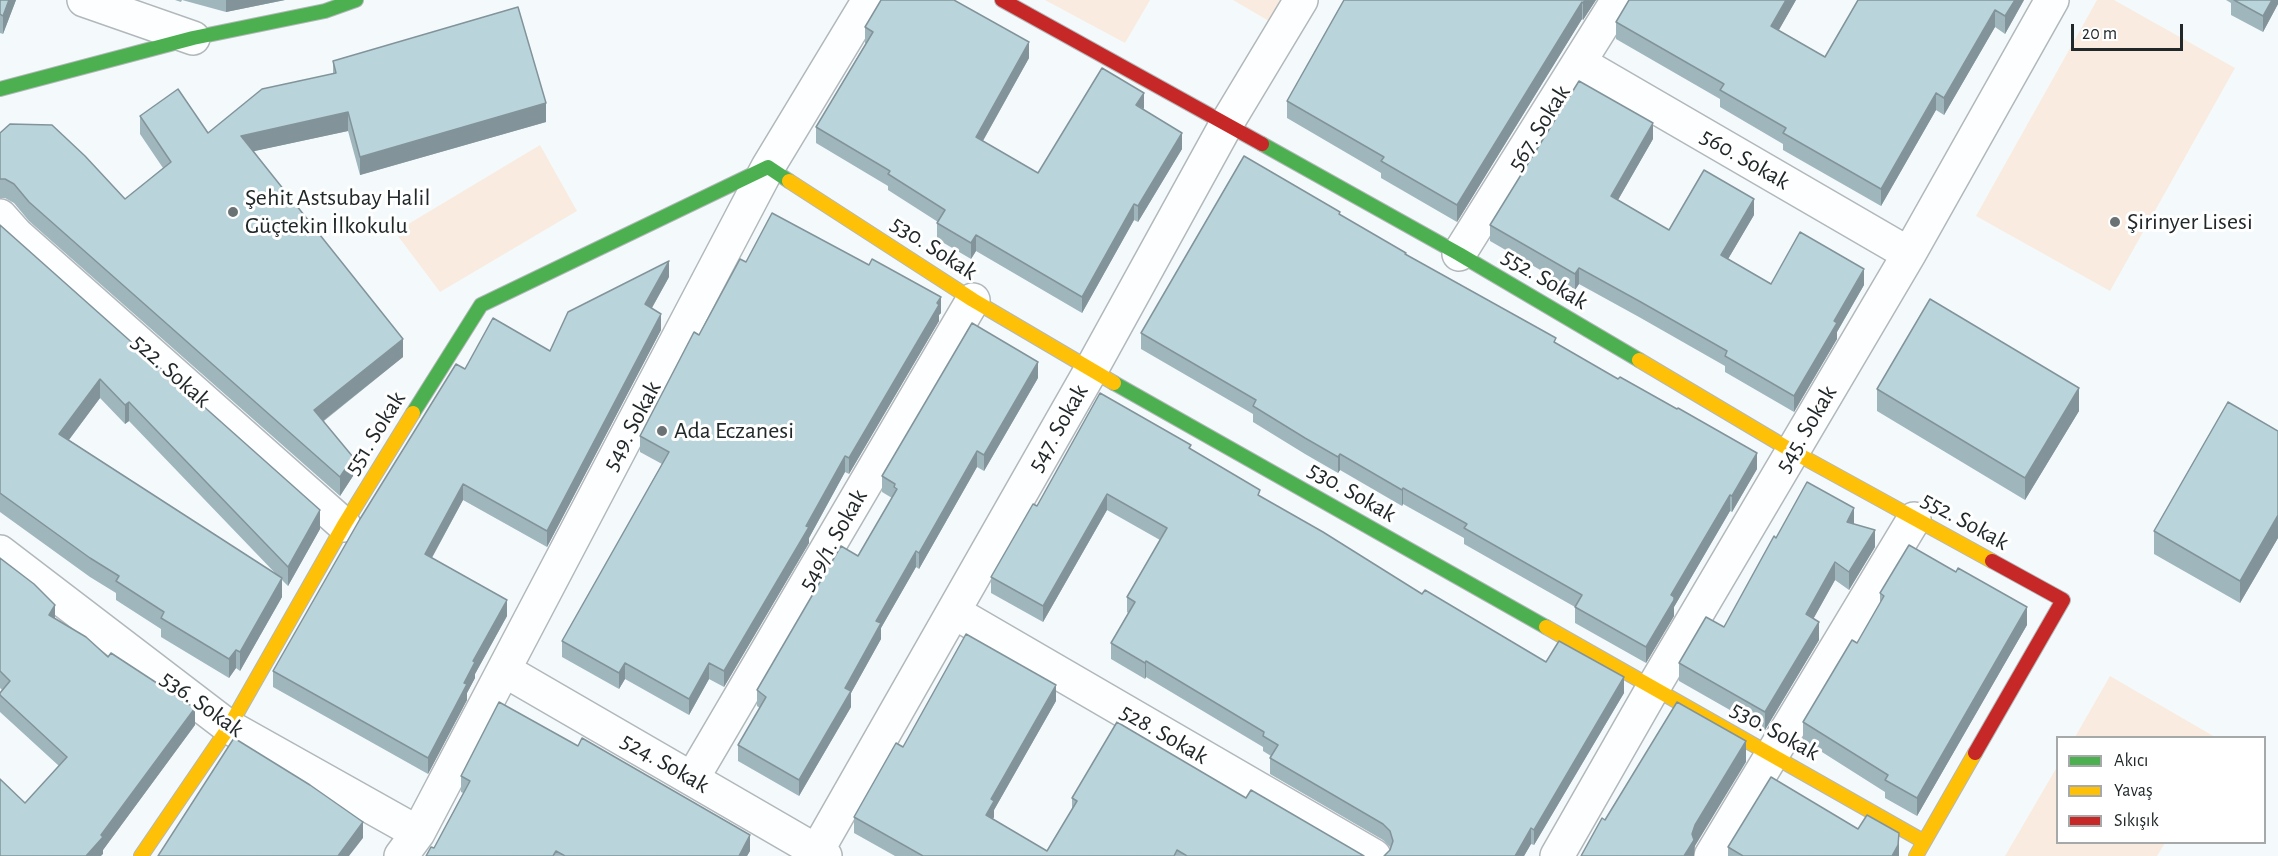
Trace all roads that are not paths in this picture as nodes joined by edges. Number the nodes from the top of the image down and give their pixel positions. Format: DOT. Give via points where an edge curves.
graph roads {
  1 [pos="84,0"];
  2 [pos="356,0"];
  3 [pos="869,0"];
  4 [pos="1002,0"];
  5 [pos="1300,0"];
  6 [pos="1618,0"];
  7 [pos="2052,0"];
  8 [pos="324,6"];
  9 [pos="193,38"];
  10 [pos="1580,63"];
  11 [pos="0,89"];
  12 [pos="1227,123"];
  13 [pos="768,167"];
  14 [pos="5,233"];
  15 [pos="1459,254"];
  16 [pos="1909,254"];
  17 [pos="973,300"];
  18 [pos="1091,370"];
  19 [pos="1792,451"];
  20 [pos="1914,519"];
  21 [pos="344,525"];
  22 [pos="0,552"];
  23 [pos="954,612"];
  24 [pos="504,670"];
  25 [pos="1653,688"];
  26 [pos="229,727"];
  27 [pos="1772,755"];
  28 [pos="692,779"];
  29 [pos="1923,841"];
  30 [pos="410,845"];
  31 [pos="819,854"];
  32 [pos="141,856"];
  33 [pos="1374,856"];
  34 [pos="1557,856"];
  35 [pos="1711,856"];
  36 [pos="1916,856"];
  1 -- 9 [label="street"];
  2 -- 8 [label="street"];
  3 -- 13 [label="street, 549. Sokak"];
  4 -- 12 [label="street, 552. Sokak"];
  5 -- 12 [label="street, 547. Sokak"];
  6 -- 10 [label="street, 567. Sokak"];
  7 -- 16 [label="street, 545. Sokak"];
  8 -- 9 [label="street"];
  9 -- 11 [label="street"];
  10 -- 15 [label="street, 567. Sokak"];
  10 -- 16 [label="street, 560. Sokak"];
  12 -- 15 [label="street, 552. Sokak"];
  12 -- 18 [label="street, 547. Sokak"];
  13 -- 17 [label="street, 530. Sokak"];
  13 -- 21 [label="street, 551. Sokak" via="481,305"];
  13 -- 24 [label="street, 549. Sokak"];
  14 -- 21 [label="street, 522. Sokak"];
  15 -- 19 [label="street, 552. Sokak"];
  16 -- 19 [label="street, 545. Sokak"];
  17 -- 18 [label="street, 530. Sokak"];
  17 -- 28 [label="street, 549/1. Sokak"];
  18 -- 23 [label="street, 547. Sokak"];
  18 -- 25 [label="street, 530. Sokak"];
  19 -- 20 [label="street, 552. Sokak"];
  19 -- 25 [label="street, 545. Sokak"];
  20 -- 27 [label="street"];
  20 -- 29 [label="street, 552. Sokak" via="2063,600"];
  21 -- 26 [label="street, 551. Sokak"];
  22 -- 26 [label="street, 536. Sokak"];
  23 -- 31 [label="street, 547. Sokak"];
  23 -- 33 [label="street, 528. Sokak"];
  24 -- 28 [label="street, 524. Sokak"];
  24 -- 30 [label="street, 549. Sokak"];
  25 -- 27 [label="street, 530. Sokak"];
  25 -- 34 [label="street, 545. Sokak"];
  26 -- 30 [label="street, 536. Sokak"];
  26 -- 32 [label="street, 551. Sokak"];
  27 -- 29 [label="street, 530. Sokak"];
  27 -- 35 [label="street"];
  28 -- 31 [label="street, 524. Sokak"];
  29 -- 36 [label="street"];
}
